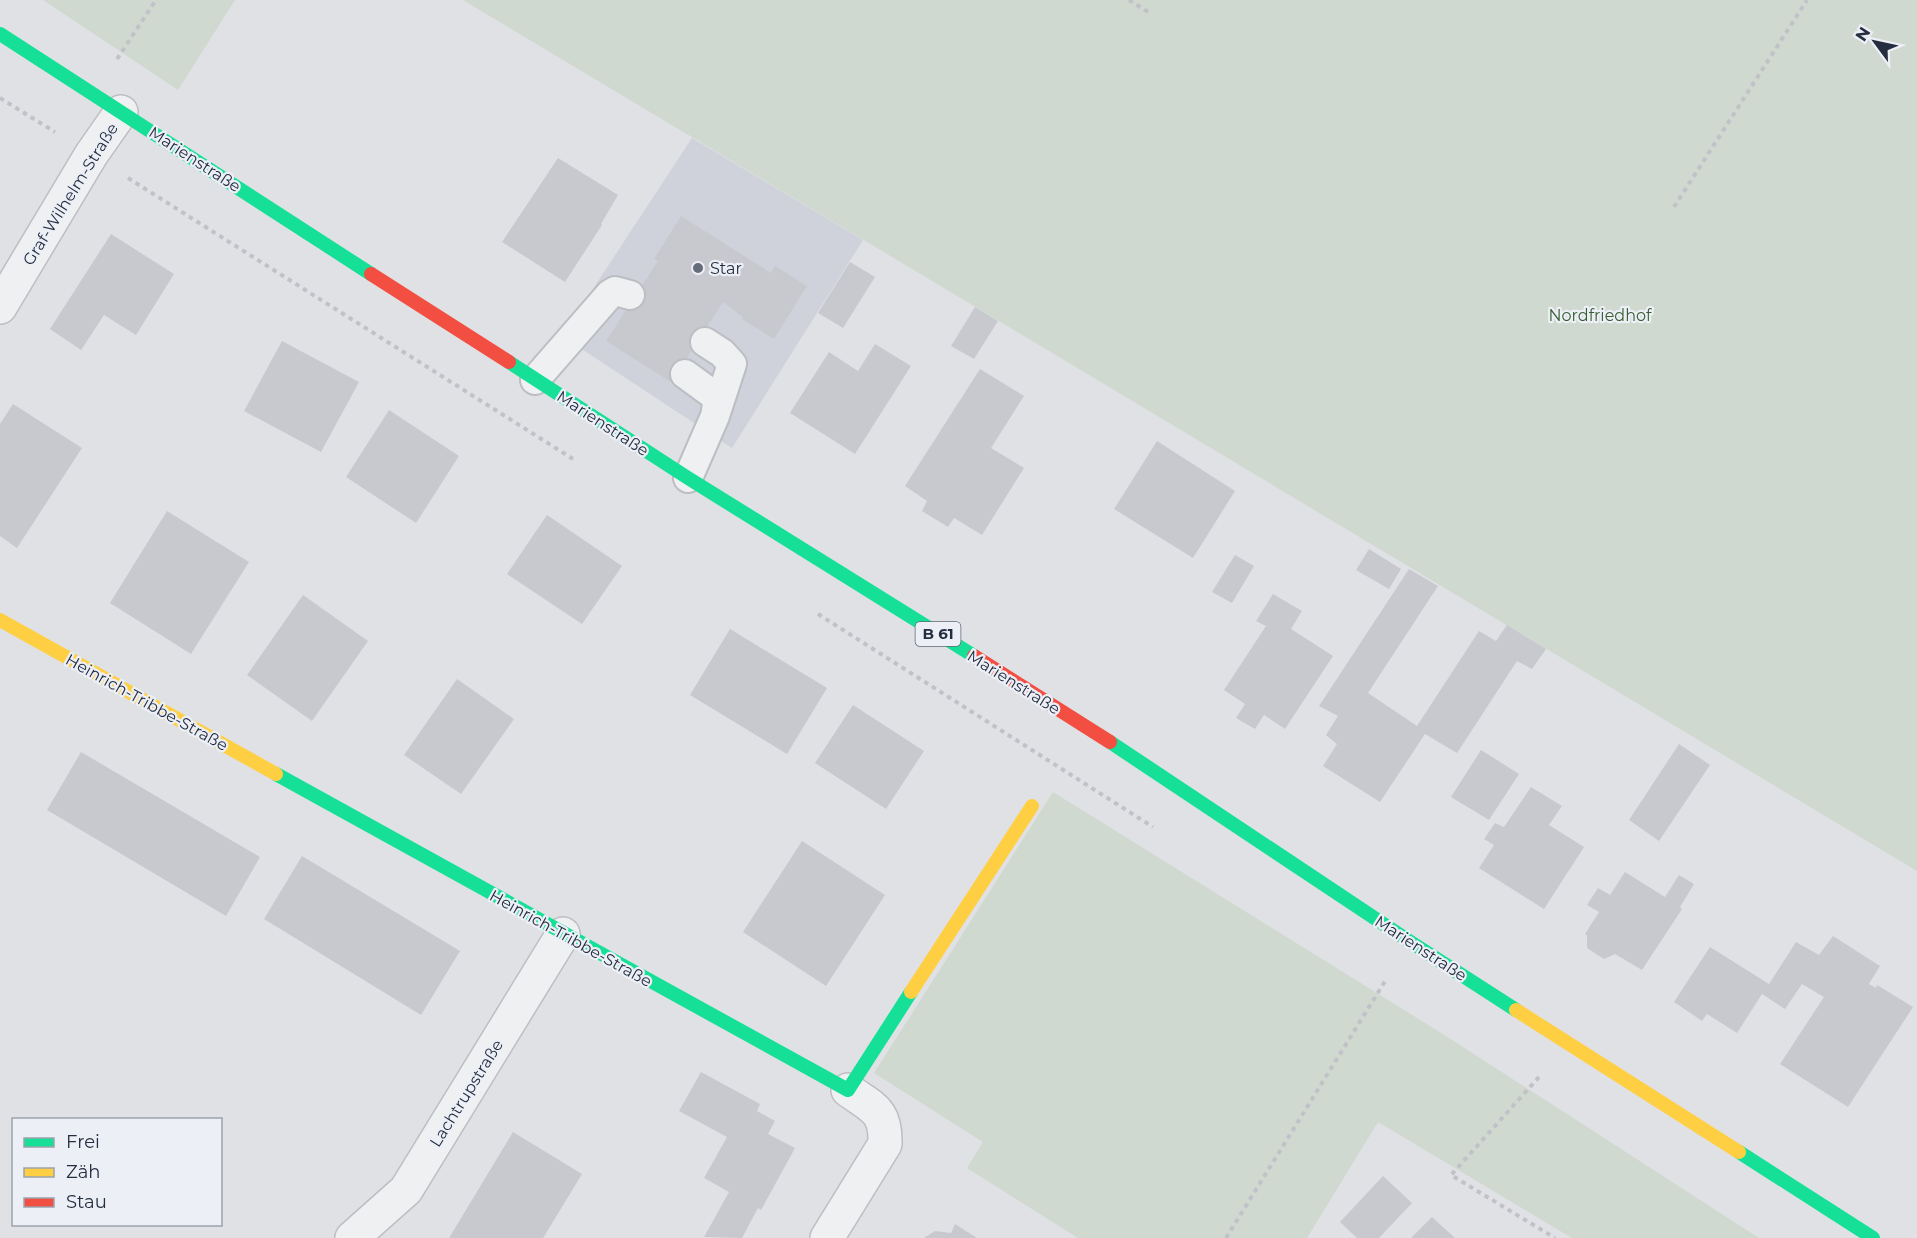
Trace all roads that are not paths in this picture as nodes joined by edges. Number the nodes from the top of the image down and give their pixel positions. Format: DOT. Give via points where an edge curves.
graph roads {
  1 [pos="0,34"];
  2 [pos="121,112"];
  3 [pos="630,295"];
  4 [pos="0,307"];
  5 [pos="580,326"];
  6 [pos="612,326"];
  7 [pos="705,342"];
  8 [pos="685,374"];
  9 [pos="535,380"];
  10 [pos="715,416"];
  11 [pos="688,478"];
  12 [pos="0,620"];
  13 [pos="1032,806"];
  14 [pos="563,934"];
  15 [pos="848,1090"];
  16 [pos="352,1238"];
  17 [pos="827,1238"];
  18 [pos="1873,1238"];
  1 -- 2 [label="main road, Marienstraße / B 61"];
  2 -- 4 [label="street, Graf-Wilhelm-Straße"];
  2 -- 9 [label="main road, Marienstraße / B 61"];
  3 -- 5 [label="lane" via="615,291 610,294"];
  5 -- 6 [label="lane" via="595,321"];
  5 -- 9 [label="lane"];
  7 -- 10 [label="lane" via="732,364"];
  8 -- 10 [label="lane" via="715,396"];
  9 -- 11 [label="main road, Marienstraße / B 61"];
  10 -- 11 [label="lane"];
  11 -- 18 [label="main road, Marienstraße / B 61" via="1084,725 1408,941"];
  12 -- 14 [label="main road, Heinrich-Tribbe-Straße"];
  13 -- 15 [label="main road"];
  14 -- 15 [label="main road, Heinrich-Tribbe-Straße"];
  14 -- 16 [label="street, Lachtrupstraße" via="406,1190"];
  15 -- 17 [label="street" via="882,1116 885,1144"];
}
